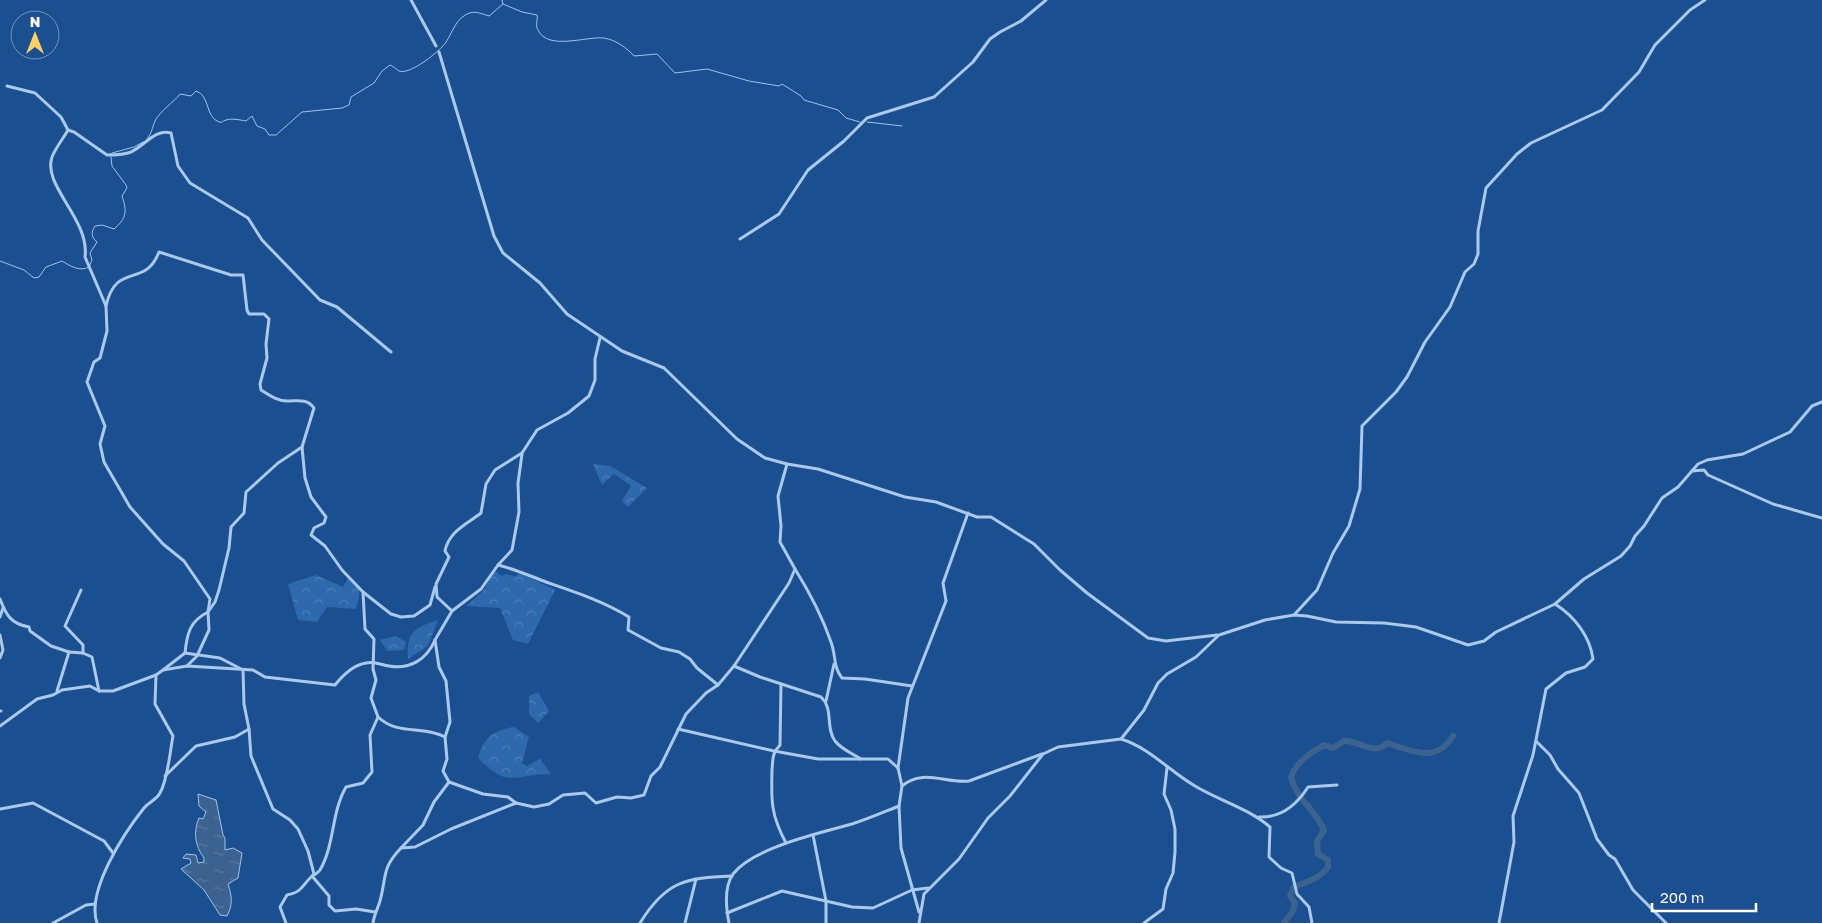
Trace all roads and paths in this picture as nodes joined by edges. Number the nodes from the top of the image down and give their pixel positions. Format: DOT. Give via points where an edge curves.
graph roads {
  1 [pos="411,0"];
  2 [pos="1046,0"];
  3 [pos="1705,0"];
  4 [pos="436,46"];
  5 [pos="439,52"];
  6 [pos="6,86"];
  7 [pos="68,130"];
  8 [pos="740,238"];
  9 [pos="106,306"];
  10 [pos="600,338"];
  11 [pos="391,352"];
  12 [pos="1822,402"];
  13 [pos="302,447"];
  14 [pos="522,453"];
  15 [pos="787,464"];
  16 [pos="1691,471"];
  17 [pos="968,513"];
  18 [pos="1822,518"];
  19 [pos="498,566"];
  20 [pos="795,569"];
  21 [pos="436,584"];
  22 [pos="81,590"];
  23 [pos="363,592"];
  24 [pos="0,599"];
  25 [pos="1555,604"];
  26 [pos="3,608"];
  27 [pos="452,611"];
  28 [pos="208,612"];
  29 [pos="1294,615"];
  30 [pos="0,616"];
  31 [pos="1219,635"];
  32 [pos="0,636"];
  33 [pos="435,640"];
  34 [pos="69,652"];
  35 [pos="83,653"];
  36 [pos="185,653"];
  37 [pos="197,656"];
  38 [pos="0,658"];
  39 [pos="373,663"];
  40 [pos="835,663"];
  41 [pos="187,666"];
  42 [pos="734,666"];
  43 [pos="163,670"];
  44 [pos="242,670"];
  45 [pos="156,675"];
  46 [pos="781,684"];
  47 [pos="718,685"];
  48 [pos="912,686"];
  49 [pos="99,691"];
  50 [pos="57,692"];
  51 [pos="826,702"];
  52 [pos="378,717"];
  53 [pos="0,726"];
  54 [pos="678,729"];
  55 [pos="249,730"];
  56 [pos="445,737"];
  57 [pos="1120,739"];
  58 [pos="1536,742"];
  59 [pos="774,751"];
  60 [pos="1042,754"];
  61 [pos="862,759"];
  62 [pos="898,768"];
  63 [pos="1167,768"];
  64 [pos="164,777"];
  65 [pos="449,782"];
  66 [pos="1337,785"];
  67 [pos="902,786"];
  68 [pos="516,803"];
  69 [pos="899,806"];
  70 [pos="0,809"];
  71 [pos="1258,817"];
  72 [pos="813,835"];
  73 [pos="786,843"];
  74 [pos="401,848"];
  75 [pos="113,853"];
  76 [pos="312,876"];
  77 [pos="732,876"];
  78 [pos="696,879"];
  79 [pos="929,888"];
  80 [pos="912,890"];
  81 [pos="826,901"];
  82 [pos="95,904"];
  83 [pos="375,912"];
  84 [pos="727,913"];
  85 [pos="919,913"];
  86 [pos="54,923"];
  87 [pos="97,923"];
  88 [pos="286,923"];
  89 [pos="373,923"];
  90 [pos="640,923"];
  91 [pos="686,923"];
  92 [pos="729,923"];
  93 [pos="826,923"];
  94 [pos="919,923"];
  95 [pos="1144,923"];
  96 [pos="1312,923"];
  97 [pos="1499,923"];
  98 [pos="1666,923"];
  1 -- 4 [label="street"];
  2 -- 8 [label="street" via="1021,21 990,39 973,62 934,98 867,118 808,170 779,214"];
  3 -- 29 [label="street" via="1690,10 1655,45 1639,72 1602,110 1531,143 1486,188 1474,264 1465,272 1450,308 1421,349 1407,377 1362,426 1360,489 1349,526 1317,590"];
  5 -- 10 [label="street" via="494,236 504,253 540,283 568,314"];
  6 -- 7 [label="street" via="35,93 61,117"];
  7 -- 9 [label="street" via="52,158 56,188 81,227 85,257"];
  7 -- 11 [label="street" via="107,155 129,152 158,133 172,133 177,161 190,183 248,218 262,240 320,300 338,307"];
  9 -- 13 [label="street" via="109,294 119,279 146,271 159,252 231,275 242,275 249,314 264,314 270,319 261,390 274,398 300,400 314,408"];
  9 -- 28 [label="street" via="107,331 100,358 94,362 87,382 105,426 100,444 104,462 130,507 163,544 184,561 207,592 210,599"];
  10 -- 14 [label="street" via="595,380 589,396 568,413 537,430"];
  10 -- 15 [label="street" via="664,368 737,439 765,458"];
  12 -- 16 [label="street" via="1812,406 1790,432 1743,454 1707,460"];
  13 -- 23 [label="street" via="305,478 311,497 326,517 311,535 325,546"];
  13 -- 28 [label="street" via="278,463 246,492 244,513 231,527 219,590"];
  14 -- 19 [label="street" via="512,550"];
  14 -- 21 [label="street" via="495,470 486,484 481,513 449,539 445,551 449,557"];
  15 -- 17 [label="street" via="818,469"];
  15 -- 20 [label="street" via="778,496 780,542"];
  16 -- 18 [label="street" via="1704,470 1708,475 1773,504"];
  16 -- 25 [label="street" via="1678,487 1662,498 1621,556 1584,579"];
  17 -- 31 [label="street" via="991,517 1034,544 1086,594 1148,638 1166,641"];
  17 -- 48 [label="street" via="943,583 946,601"];
  19 -- 27 [label="street" via="481,590"];
  19 -- 47 [label="street" via="518,570 618,610 629,617 628,630 661,648 690,658"];
  20 -- 40 [label="street" via="814,600 832,644"];
  20 -- 42 [label="street"];
  21 -- 23 [label="street" via="430,605 414,616 392,614"];
  21 -- 27 [label="street" via="437,597"];
  22 -- 35 [label="street" via="66,626 83,645"];
  23 -- 39 [label="street" via="365,629 374,639"];
  24 -- 26 [label="street"];
  25 -- 29 [label="street" via="1470,645 1416,627 1336,622"];
  25 -- 58 [label="street" via="1569,613 1587,637 1593,659 1585,667 1566,673 1546,690"];
  26 -- 30 [label="street"];
  26 -- 34 [label="street" via="13,621 29,627 51,646"];
  27 -- 33 [label="street"];
  28 -- 36 [label="street" via="197,618 186,637"];
  28 -- 37 [label="street" via="209,630"];
  29 -- 31 [label="street" via="1265,620"];
  31 -- 57 [label="street" via="1196,657 1158,683 1144,710"];
  32 -- 38 [label="street" via="3,650"];
  33 -- 39 [label="street" via="430,651 404,668"];
  33 -- 56 [label="street" via="439,667 446,681 450,722"];
  34 -- 35 [label="street"];
  34 -- 50 [label="street"];
  35 -- 49 [label="street" via="92,657"];
  36 -- 37 [label="street"];
  36 -- 43 [label="street"];
  37 -- 41 [label="street"];
  37 -- 44 [label="street" via="220,658"];
  39 -- 44 [label="street" via="358,665 335,685 265,677 253,670"];
  39 -- 52 [label="street" via="376,680 371,698"];
  40 -- 48 [label="street" via="842,678"];
  40 -- 51 [label="street"];
  41 -- 43 [label="street"];
  41 -- 44 [label="street"];
  42 -- 46 [label="street"];
  42 -- 47 [label="street"];
  43 -- 45 [label="street"];
  44 -- 55 [label="street"];
  45 -- 49 [label="street" via="129,687"];
  45 -- 64 [label="street" via="155,704 173,736"];
  46 -- 51 [label="street" via="821,697"];
  46 -- 59 [label="street" via="780,745"];
  47 -- 54 [label="street" via="686,714"];
  48 -- 62 [label="street"];
  49 -- 50 [label="street" via="90,686"];
  50 -- 53 [label="street" via="37,699"];
  51 -- 61 [label="street" via="835,741"];
  52 -- 56 [label="street" via="387,725"];
  52 -- 76 [label="street" via="370,735 372,772 363,783 346,787 320,871"];
  54 -- 59 [label="street"];
  54 -- 68 [label="street" via="644,795 596,803 585,793 576,792 534,807"];
  55 -- 64 [label="street" via="235,737 196,746"];
  55 -- 76 [label="street" via="251,756 273,809 298,829 308,851"];
  56 -- 65 [label="street" via="447,759 443,771"];
  57 -- 60 [label="street" via="1058,747"];
  57 -- 63 [label="street" via="1154,755"];
  58 -- 97 [label="street" via="1513,816 1514,842"];
  58 -- 98 [label="street" via="1579,793 1597,838 1615,859 1633,890"];
  59 -- 61 [label="street" via="818,759"];
  59 -- 73 [label="street" via="770,786 772,809"];
  60 -- 67 [label="street" via="969,781 921,777"];
  60 -- 79 [label="street" via="1010,796 988,818 959,860"];
  61 -- 62 [label="street" via="888,759"];
  62 -- 67 [label="street"];
  63 -- 71 [label="street" via="1198,788"];
  63 -- 95 [label="street" via="1164,794 1175,829 1173,873 1163,909"];
  64 -- 75 [label="street" via="160,793 146,806"];
  65 -- 68 [label="street" via="483,794 508,797"];
  65 -- 74 [label="street" via="423,825"];
  66 -- 71 [label="street" via="1308,787 1295,805 1279,814"];
  67 -- 69 [label="street"];
  68 -- 74 [label="street" via="415,847"];
  69 -- 72 [label="street"];
  69 -- 80 [label="street" via="901,848"];
  70 -- 75 [label="street" via="33,803 104,841"];
  71 -- 96 [label="street" via="1270,827 1269,857 1292,873 1294,887 1309,907"];
  72 -- 73 [label="street"];
  72 -- 81 [label="street"];
  73 -- 77 [label="street" via="738,869"];
  74 -- 83 [label="street" via="391,858 383,876"];
  75 -- 82 [label="street"];
  76 -- 83 [label="street" via="329,896 328,905 335,911 356,909"];
  76 -- 88 [label="street" via="299,893 287,896 280,907"];
  77 -- 78 [label="street"];
  77 -- 84 [label="street"];
  78 -- 90 [label="street" via="686,880 659,897"];
  78 -- 91 [label="street"];
  79 -- 80 [label="street"];
  79 -- 85 [label="street"];
  80 -- 81 [label="street" via="873,908 852,908"];
  80 -- 85 [label="street"];
  81 -- 84 [label="street" via="782,891"];
  81 -- 93 [label="street"];
  82 -- 86 [label="street" via="86,905"];
  82 -- 87 [label="street"];
  83 -- 89 [label="street"];
  84 -- 92 [label="street"];
  85 -- 94 [label="street"];
}
